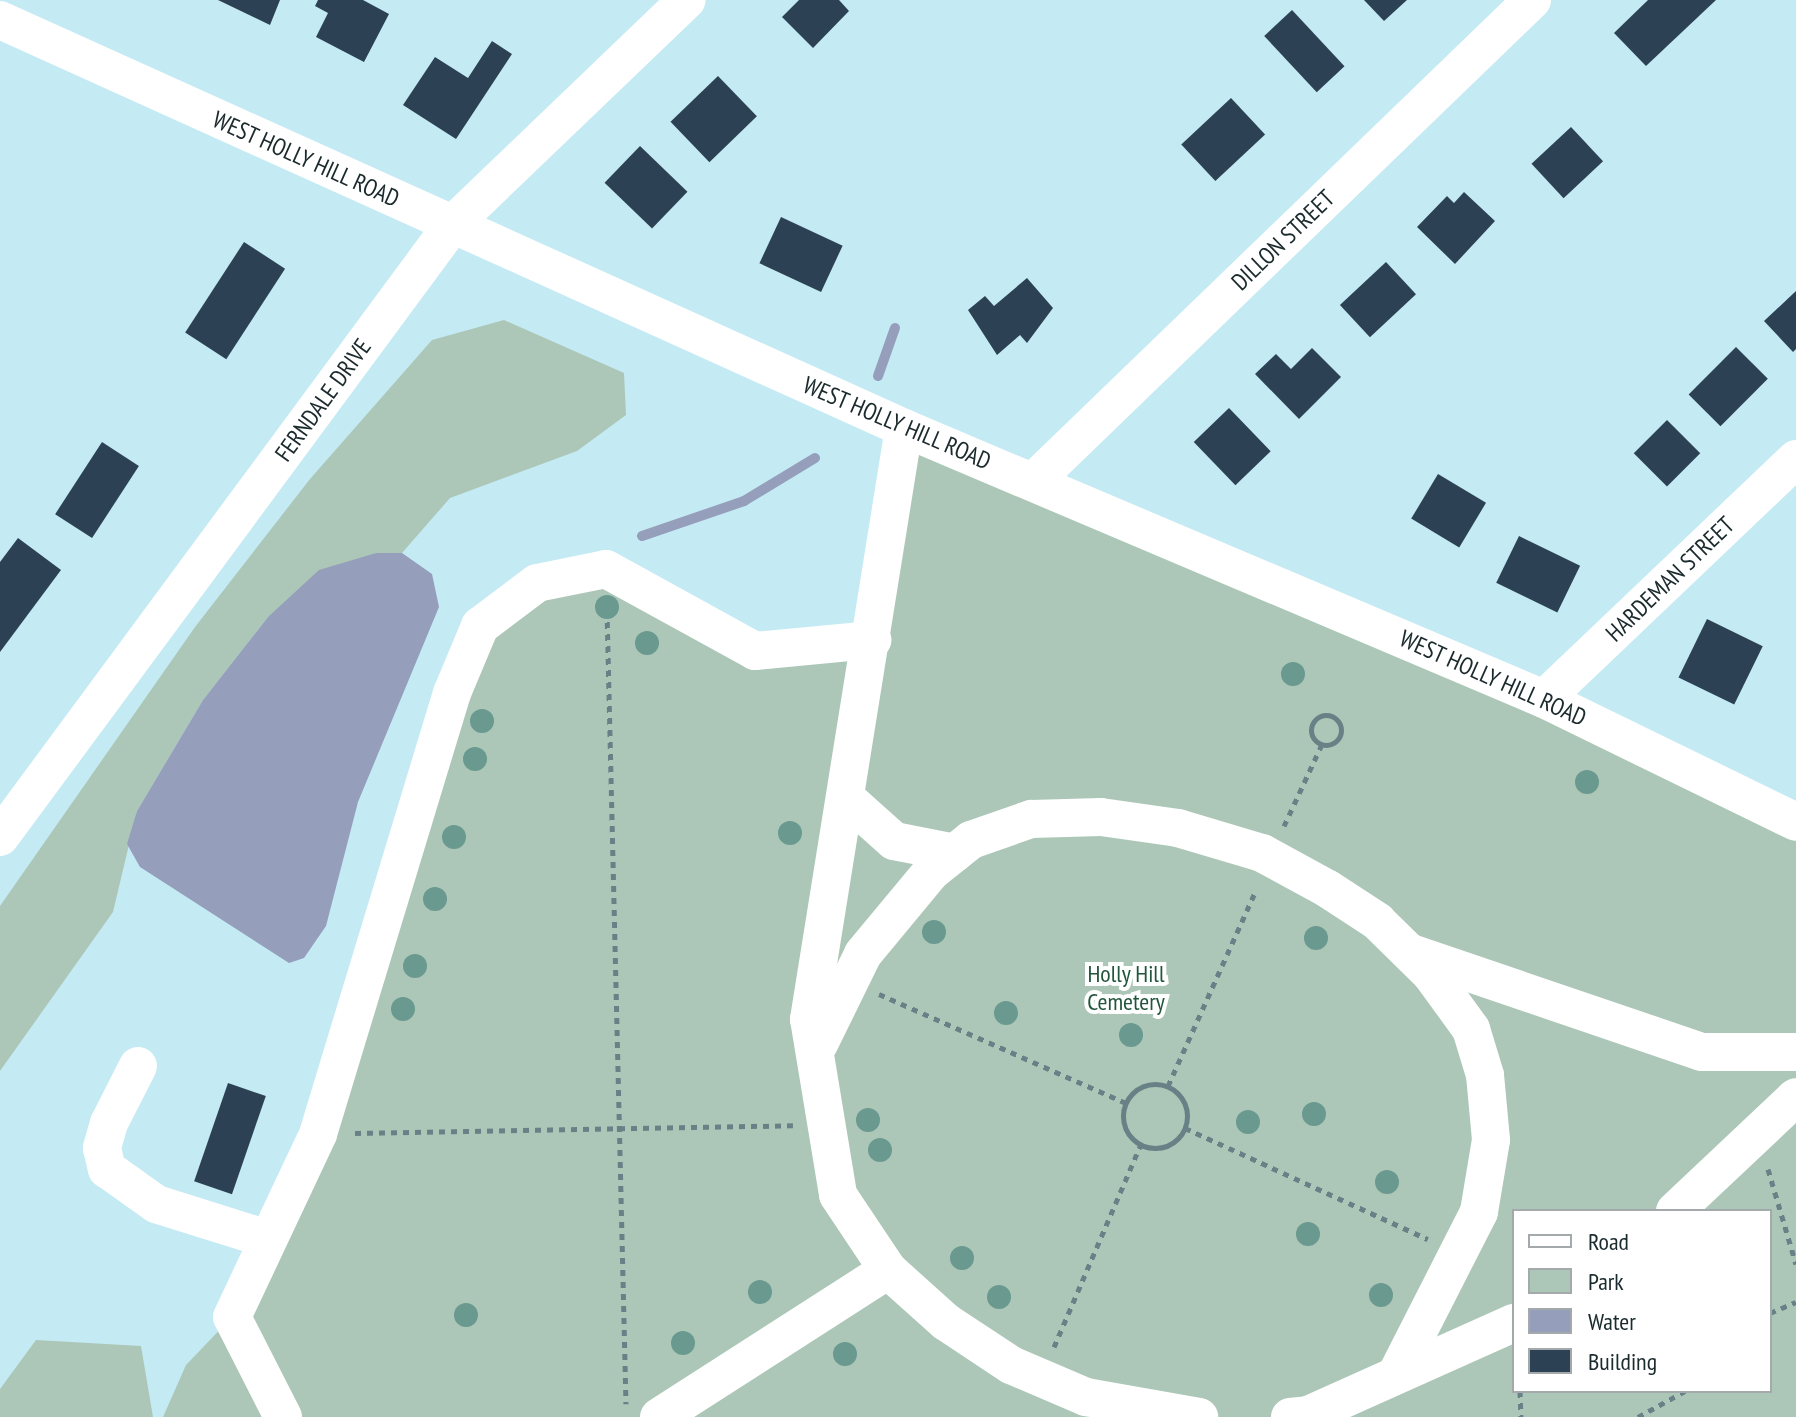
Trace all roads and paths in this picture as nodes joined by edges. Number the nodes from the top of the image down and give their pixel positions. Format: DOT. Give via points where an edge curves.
graph roads {
  1 [pos="687,0"];
  2 [pos="1532,0"];
  3 [pos="0,20"];
  4 [pos="452,225"];
  5 [pos="904,428"];
  6 [pos="1796,459"];
  7 [pos="1035,480"];
  8 [pos="606,569"];
  9 [pos="872,640"];
  10 [pos="1544,699"];
  11 [pos="1322,744"];
  12 [pos="847,799"];
  13 [pos="1796,822"];
  14 [pos="0,837"];
  15 [pos="955,853"];
  16 [pos="1270,858"];
  17 [pos="1410,953"];
  18 [pos="849,981"];
  19 [pos="1796,1052"];
  20 [pos="814,1054"];
  21 [pos="138,1066"];
  22 [pos="1168,1086"];
  23 [pos="1126,1103"];
  24 [pos="1793,1104"];
  25 [pos="822,1124"];
  26 [pos="1185,1128"];
  27 [pos="620,1129"];
  28 [pos="318,1134"];
  29 [pos="1758,1135"];
  30 [pos="1141,1144"];
  31 [pos="1677,1209"];
  32 [pos="268,1239"];
  33 [pos="1460,1254"];
  34 [pos="1796,1264"];
  35 [pos="888,1270"];
  36 [pos="1796,1302"];
  37 [pos="1772,1312"];
  38 [pos="1512,1324"];
  39 [pos="1398,1371"];
  40 [pos="1040,1377"];
  41 [pos="1520,1393"];
  42 [pos="1681,1393"];
  43 [pos="1302,1416"];
  44 [pos="283,1417"];
  45 [pos="626,1417"];
  46 [pos="659,1417"];
  47 [pos="1199,1417"];
  48 [pos="1521,1417"];
  49 [pos="1638,1417"];
  1 -- 4 [label="street, FERNDALE DRIVE"];
  2 -- 7 [label="street, DILLON STREET"];
  3 -- 4 [label="street, WEST HOLLY HILL ROAD"];
  4 -- 5 [label="street, WEST HOLLY HILL ROAD"];
  4 -- 14 [label="street, FERNDALE DRIVE"];
  5 -- 7 [label="street, WEST HOLLY HILL ROAD"];
  5 -- 9 [label="street"];
  6 -- 10 [label="street, HARDEMAN STREET"];
  7 -- 10 [label="street, WEST HOLLY HILL ROAD"];
  8 -- 9 [label="street" via="755,651"];
  8 -- 27 [label="path"];
  8 -- 28 [label="street" via="537,583 504,600 480,626 452,693"];
  9 -- 12 [label="street"];
  10 -- 13 [label="street, WEST HOLLY HILL ROAD"];
  11 -- 11 [label="path" via="1311,728 1328,716 1339,735"];
  11 -- 16 [label="path"];
  12 -- 15 [label="street" via="894,841"];
  12 -- 20 [label="street" via="809,1019"];
  15 -- 16 [label="street" via="1031,819 1101,817 1178,828"];
  15 -- 18 [label="street" via="897,910"];
  16 -- 17 [label="street" via="1377,921"];
  16 -- 22 [label="path"];
  17 -- 19 [label="street" via="1702,1052"];
  17 -- 33 [label="street" via="1471,1029 1485,1075 1491,1140 1479,1212"];
  18 -- 20 [label="street"];
  18 -- 23 [label="path"];
  20 -- 25 [label="street"];
  21 -- 32 [label="street" via="109,1123 102,1148 107,1169 156,1204"];
  22 -- 23 [label="path" via="1145,1085"];
  22 -- 26 [label="path" via="1186,1107"];
  23 -- 30 [label="path" via="1127,1129"];
  24 -- 29 [label="street"];
  25 -- 27 [label="path"];
  25 -- 35 [label="street" via="838,1195"];
  26 -- 30 [label="path" via="1172,1143"];
  26 -- 33 [label="path"];
  27 -- 28 [label="path"];
  27 -- 45 [label="path"];
  28 -- 32 [label="street"];
  29 -- 31 [label="street"];
  29 -- 34 [label="path"];
  30 -- 40 [label="path"];
  32 -- 44 [label="street" via="232,1317"];
  33 -- 39 [label="street"];
  35 -- 40 [label="street" via="946,1322"];
  35 -- 46 [label="street"];
  36 -- 37 [label="path"];
  38 -- 39 [label="street"];
  39 -- 43 [label="street"];
  40 -- 47 [label="street" via="1086,1397"];
  41 -- 48 [label="path"];
  42 -- 49 [label="path"];
}
